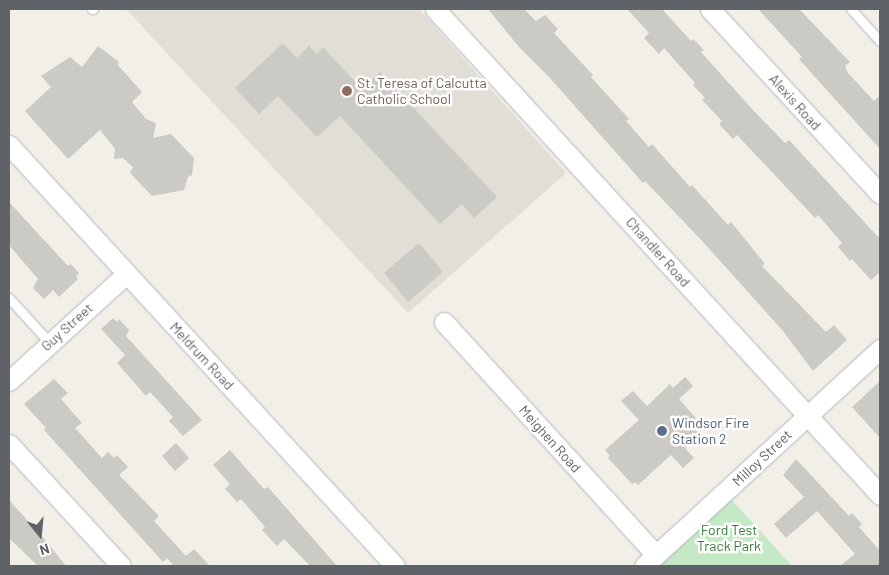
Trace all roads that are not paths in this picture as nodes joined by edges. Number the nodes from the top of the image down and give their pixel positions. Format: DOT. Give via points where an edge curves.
graph roads {
  1 [pos="435,9"];
  2 [pos="710,9"];
  3 [pos="850,9"];
  4 [pos="880,41"];
  5 [pos="9,146"];
  6 [pos="880,194"];
  7 [pos="126,274"];
  8 [pos="9,298"];
  9 [pos="444,322"];
  10 [pos="50,343"];
  11 [pos="880,350"];
  12 [pos="9,381"];
  13 [pos="808,416"];
  14 [pos="9,444"];
  15 [pos="880,494"];
  16 [pos="650,561"];
  17 [pos="121,566"];
  18 [pos="394,566"];
  1 -- 13 [label="street, Chandler Road"];
  2 -- 6 [label="street, Alexis Road"];
  3 -- 4 [label="lane"];
  5 -- 7 [label="street, Meldrum Road"];
  7 -- 10 [label="street, Guy Street"];
  7 -- 18 [label="street, Meldrum Road"];
  8 -- 10 [label="lane"];
  9 -- 16 [label="street, Meighen Road"];
  10 -- 12 [label="street, Guy Street"];
  11 -- 13 [label="street, Milloy Street"];
  13 -- 15 [label="street, Chandler Road"];
  13 -- 16 [label="street, Milloy Street"];
  14 -- 17 [label="street"];
}
